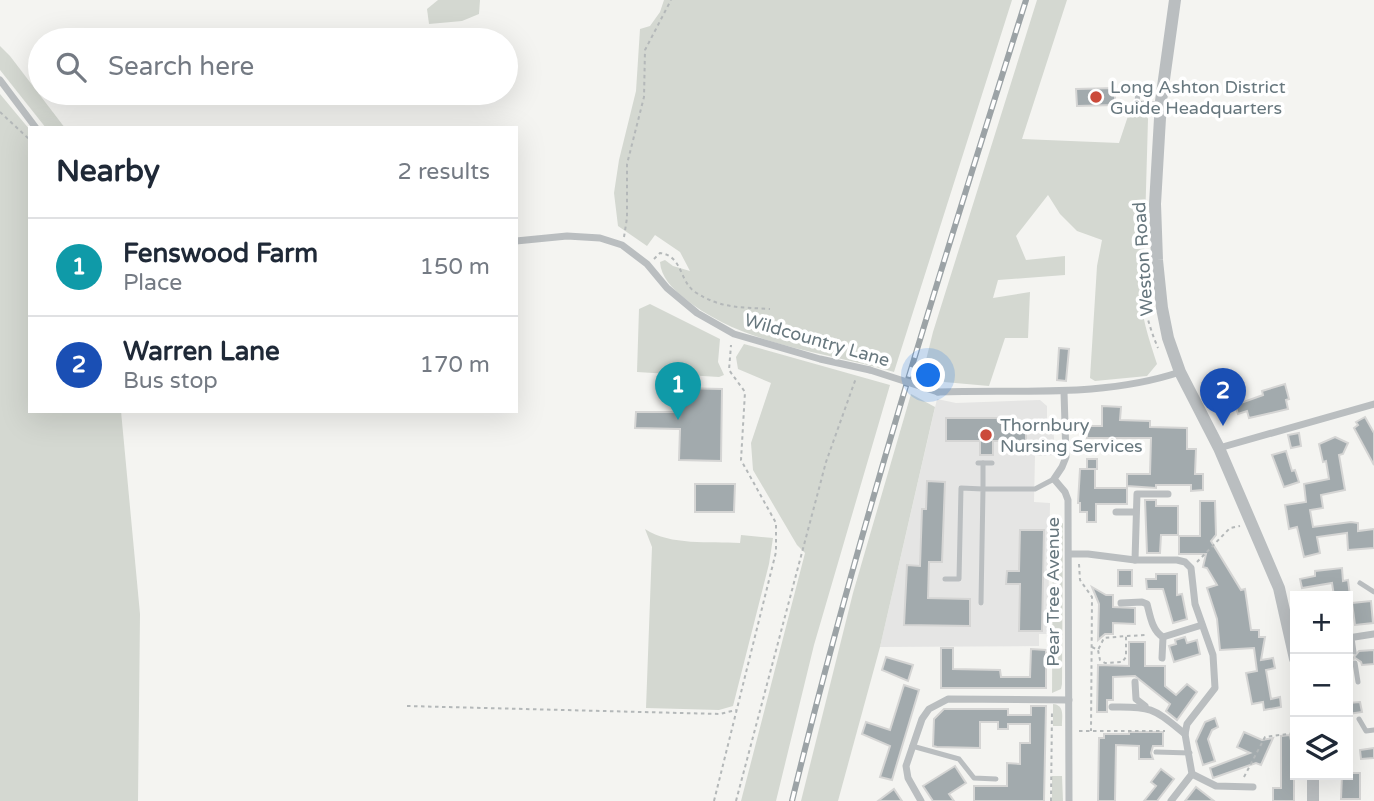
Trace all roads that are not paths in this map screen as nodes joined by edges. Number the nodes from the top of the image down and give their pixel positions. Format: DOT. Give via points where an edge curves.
graph roads {
  1 [pos="1175,0"];
  2 [pos="0,80"];
  3 [pos="1122,90"];
  4 [pos="1161,104"];
  5 [pos="34,126"];
  6 [pos="518,241"];
  7 [pos="1180,372"];
  8 [pos="1063,392"];
  9 [pos="1374,404"];
  10 [pos="1219,449"];
  11 [pos="992,463"];
  12 [pos="1054,479"];
  13 [pos="983,489"];
  14 [pos="1168,494"];
  15 [pos="1115,512"];
  16 [pos="1135,512"];
  17 [pos="1074,554"];
  18 [pos="1135,560"];
  19 [pos="945,579"];
  20 [pos="1360,583"];
  21 [pos="1374,592"];
  22 [pos="981,603"];
  23 [pos="1121,603"];
  24 [pos="1202,625"];
  25 [pos="1290,634"];
  26 [pos="1374,634"];
  27 [pos="1161,636"];
  28 [pos="1353,638"];
  29 [pos="1353,648"];
  30 [pos="1354,652"];
  31 [pos="1162,658"];
  32 [pos="1355,663"];
  33 [pos="1135,682"];
  34 [pos="1358,682"];
  35 [pos="1069,700"];
  36 [pos="1112,707"];
  37 [pos="1145,707"];
  38 [pos="1359,719"];
  39 [pos="1374,730"];
  40 [pos="1185,734"];
  41 [pos="912,746"];
  42 [pos="1156,752"];
  43 [pos="1189,753"];
  44 [pos="1192,774"];
  45 [pos="996,779"];
  46 [pos="1313,780"];
  47 [pos="1254,787"];
  48 [pos="921,801"];
  49 [pos="1069,801"];
  50 [pos="1171,801"];
  51 [pos="1313,801"];
  1 -- 4 [label="street, Weston Road"];
  2 -- 5 [label="street"];
  3 -- 4 [label="lane" via="1138,91 1137,103"];
  4 -- 7 [label="street, Weston Road" via="1157,260 1168,338"];
  6 -- 8 [label="street, Wildcountry Lane, bridge" via="567,236 622,245 696,313 734,334 938,392"];
  7 -- 8 [label="street, Wildcountry Lane" via="1153,381"];
  7 -- 10 [label="street, Weston Road"];
  8 -- 12 [label="street" via="1066,457"];
  9 -- 10 [label="street"];
  10 -- 25 [label="street, Weston Road" via="1279,588"];
  11 -- 13 [label="lane" via="981,463"];
  12 -- 13 [label="lane" via="1035,489"];
  12 -- 17 [label="street, Pear Tree Avenue" via="1068,500"];
  13 -- 19 [label="lane" via="961,488 959,579"];
  13 -- 22 [label="lane" via="987,511"];
  14 -- 16 [label="street" via="1137,494"];
  15 -- 16 [label="street"];
  16 -- 18 [label="street"];
  17 -- 18 [label="street"];
  17 -- 35 [label="street, Pear Tree Avenue"];
  18 -- 24 [label="street" via="1185,562 1191,568"];
  20 -- 21 [label="lane"];
  23 -- 27 [label="street" via="1147,604"];
  24 -- 27 [label="street"];
  24 -- 40 [label="street" via="1213,655 1215,688 1187,724"];
  26 -- 28 [label="street"];
  27 -- 31 [label="street"];
  29 -- 30 [label="lane"];
  32 -- 34 [label="lane"];
  33 -- 37 [label="street" via="1136,699"];
  35 -- 41 [label="street" via="948,699 929,709"];
  35 -- 49 [label="street, Pear Tree Avenue"];
  36 -- 37 [label="street"];
  37 -- 40 [label="street"];
  38 -- 39 [label="lane" via="1366,730"];
  40 -- 43 [label="street"];
  41 -- 45 [label="lane" via="959,759 974,778"];
  41 -- 48 [label="street" via="906,766"];
  42 -- 43 [label="lane"];
  43 -- 44 [label="street"];
  44 -- 47 [label="street" via="1216,786"];
  44 -- 50 [label="street"];
  46 -- 51 [label="street"];
}
